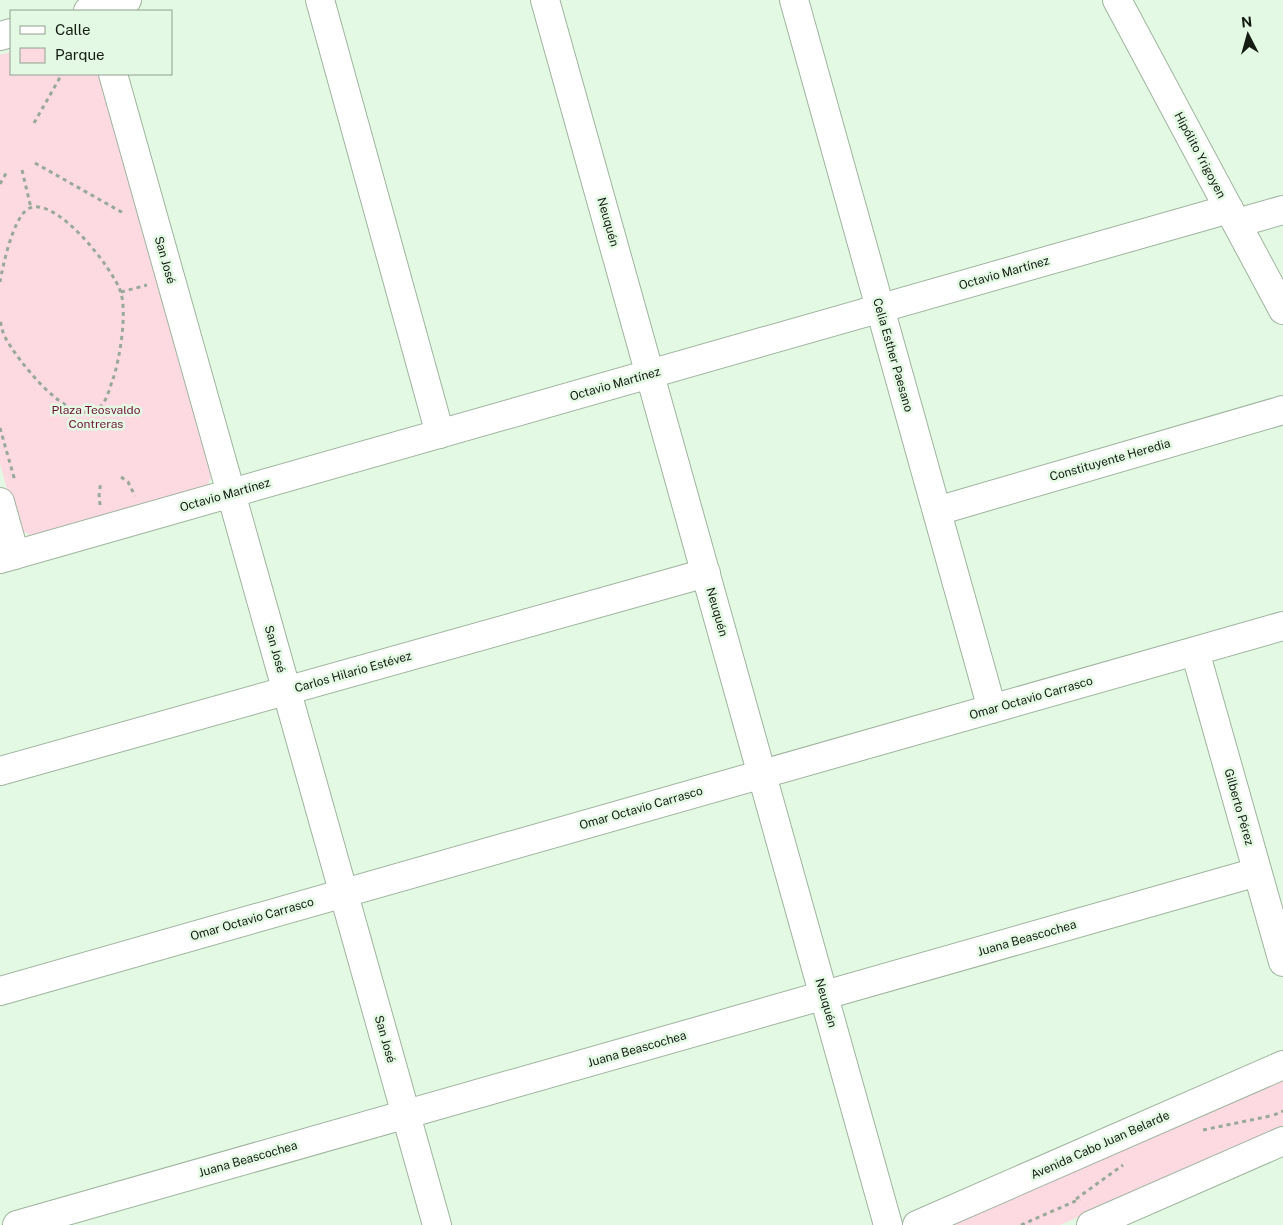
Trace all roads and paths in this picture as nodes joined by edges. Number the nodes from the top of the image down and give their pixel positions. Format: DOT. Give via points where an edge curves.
graph roads {
  1 [pos="127,0"];
  2 [pos="320,0"];
  3 [pos="545,0"];
  4 [pos="794,0"];
  5 [pos="1117,0"];
  6 [pos="92,8"];
  7 [pos="61,75"];
  8 [pos="113,75"];
  9 [pos="34,123"];
  10 [pos="34,163"];
  11 [pos="8,170"];
  12 [pos="22,170"];
  13 [pos="0,184"];
  14 [pos="31,208"];
  15 [pos="128,208"];
  16 [pos="1283,210"];
  17 [pos="1233,216"];
  18 [pos="0,282"];
  19 [pos="150,284"];
  20 [pos="121,292"];
  21 [pos="880,308"];
  22 [pos="1283,310"];
  23 [pos="0,318"];
  24 [pos="650,374"];
  25 [pos="1283,410"];
  26 [pos="91,411"];
  27 [pos="0,428"];
  28 [pos="96,430"];
  29 [pos="440,434"];
  30 [pos="121,477"];
  31 [pos="101,482"];
  32 [pos="8,493"];
  33 [pos="231,493"];
  34 [pos="135,498"];
  35 [pos="100,508"];
  36 [pos="937,511"];
  37 [pos="8,557"];
  38 [pos="706,573"];
  39 [pos="1283,626"];
  40 [pos="1195,651"];
  41 [pos="287,690"];
  42 [pos="992,709"];
  43 [pos="0,771"];
  44 [pos="762,774"];
  45 [pos="1257,872"];
  46 [pos="344,893"];
  47 [pos="1283,962"];
  48 [pos="0,991"];
  49 [pos="824,996"];
  50 [pos="1283,1065"];
  51 [pos="406,1114"];
  52 [pos="1283,1114"];
  53 [pos="1197,1132"];
  54 [pos="1283,1141"];
  55 [pos="1129,1161"];
  56 [pos="1069,1204"];
  57 [pos="17,1225"];
  58 [pos="437,1225"];
  59 [pos="888,1225"];
  60 [pos="917,1225"];
  61 [pos="1091,1225"];
  1 -- 6 [label="street"];
  2 -- 29 [label="street"];
  3 -- 24 [label="street, Neuquén"];
  4 -- 21 [label="street, Celia Esther Paesano"];
  5 -- 17 [label="street, Hipólito Yrigoyen"];
  7 -- 9 [label="path"];
  8 -- 33 [label="street, San José"];
  10 -- 15 [label="path" via="130,217"];
  11 -- 13 [label="path"];
  12 -- 14 [label="path"];
  14 -- 18 [label="path" via="23,214 13,234"];
  14 -- 20 [label="path" via="47,210 73,227 112,275"];
  16 -- 17 [label="street, Octavio Martínez"];
  17 -- 21 [label="street, Octavio Martínez"];
  17 -- 22 [label="street, Hipólito Yrigoyen"];
  19 -- 20 [label="path"];
  20 -- 26 [label="path" via="122,340 118,362 104,402"];
  21 -- 24 [label="street, Octavio Martínez"];
  21 -- 36 [label="street, Celia Esther Paesano"];
  23 -- 26 [label="path" via="10,345 50,393 75,409"];
  24 -- 29 [label="street, Octavio Martínez"];
  24 -- 38 [label="street, Neuquén"];
  25 -- 36 [label="street, Constituyente Heredia"];
  26 -- 28 [label="path"];
  27 -- 32 [label="path"];
  29 -- 33 [label="street, Octavio Martínez"];
  30 -- 34 [label="path" via="128,482"];
  31 -- 35 [label="path" via="98,493"];
  32 -- 37 [label="street"];
  33 -- 37 [label="street, Octavio Martínez"];
  33 -- 41 [label="street, San José"];
  36 -- 42 [label="street, Celia Esther Paesano"];
  38 -- 41 [label="street, Carlos Hilario Estévez"];
  38 -- 44 [label="street, Neuquén"];
  39 -- 40 [label="street, Omar Octavio Carrasco"];
  40 -- 42 [label="street, Omar Octavio Carrasco"];
  40 -- 45 [label="street, Gilberto Pérez"];
  41 -- 43 [label="street, Carlos Hilario Estévez"];
  41 -- 46 [label="street, San José"];
  42 -- 44 [label="street, Omar Octavio Carrasco"];
  44 -- 46 [label="street, Omar Octavio Carrasco"];
  44 -- 49 [label="street, Neuquén"];
  45 -- 47 [label="street, Gilberto Pérez"];
  45 -- 49 [label="street, Juana Beascochea"];
  46 -- 48 [label="street, Omar Octavio Carrasco"];
  46 -- 51 [label="street, San José"];
  49 -- 51 [label="street, Juana Beascochea"];
  49 -- 59 [label="street, Neuquén"];
  50 -- 60 [label="street, Avenida Cabo Juan Belarde"];
  51 -- 57 [label="street, Juana Beascochea"];
  51 -- 58 [label="street, San José"];
  52 -- 53 [label="path"];
  54 -- 61 [label="street"];
  55 -- 56 [label="path"];
}
